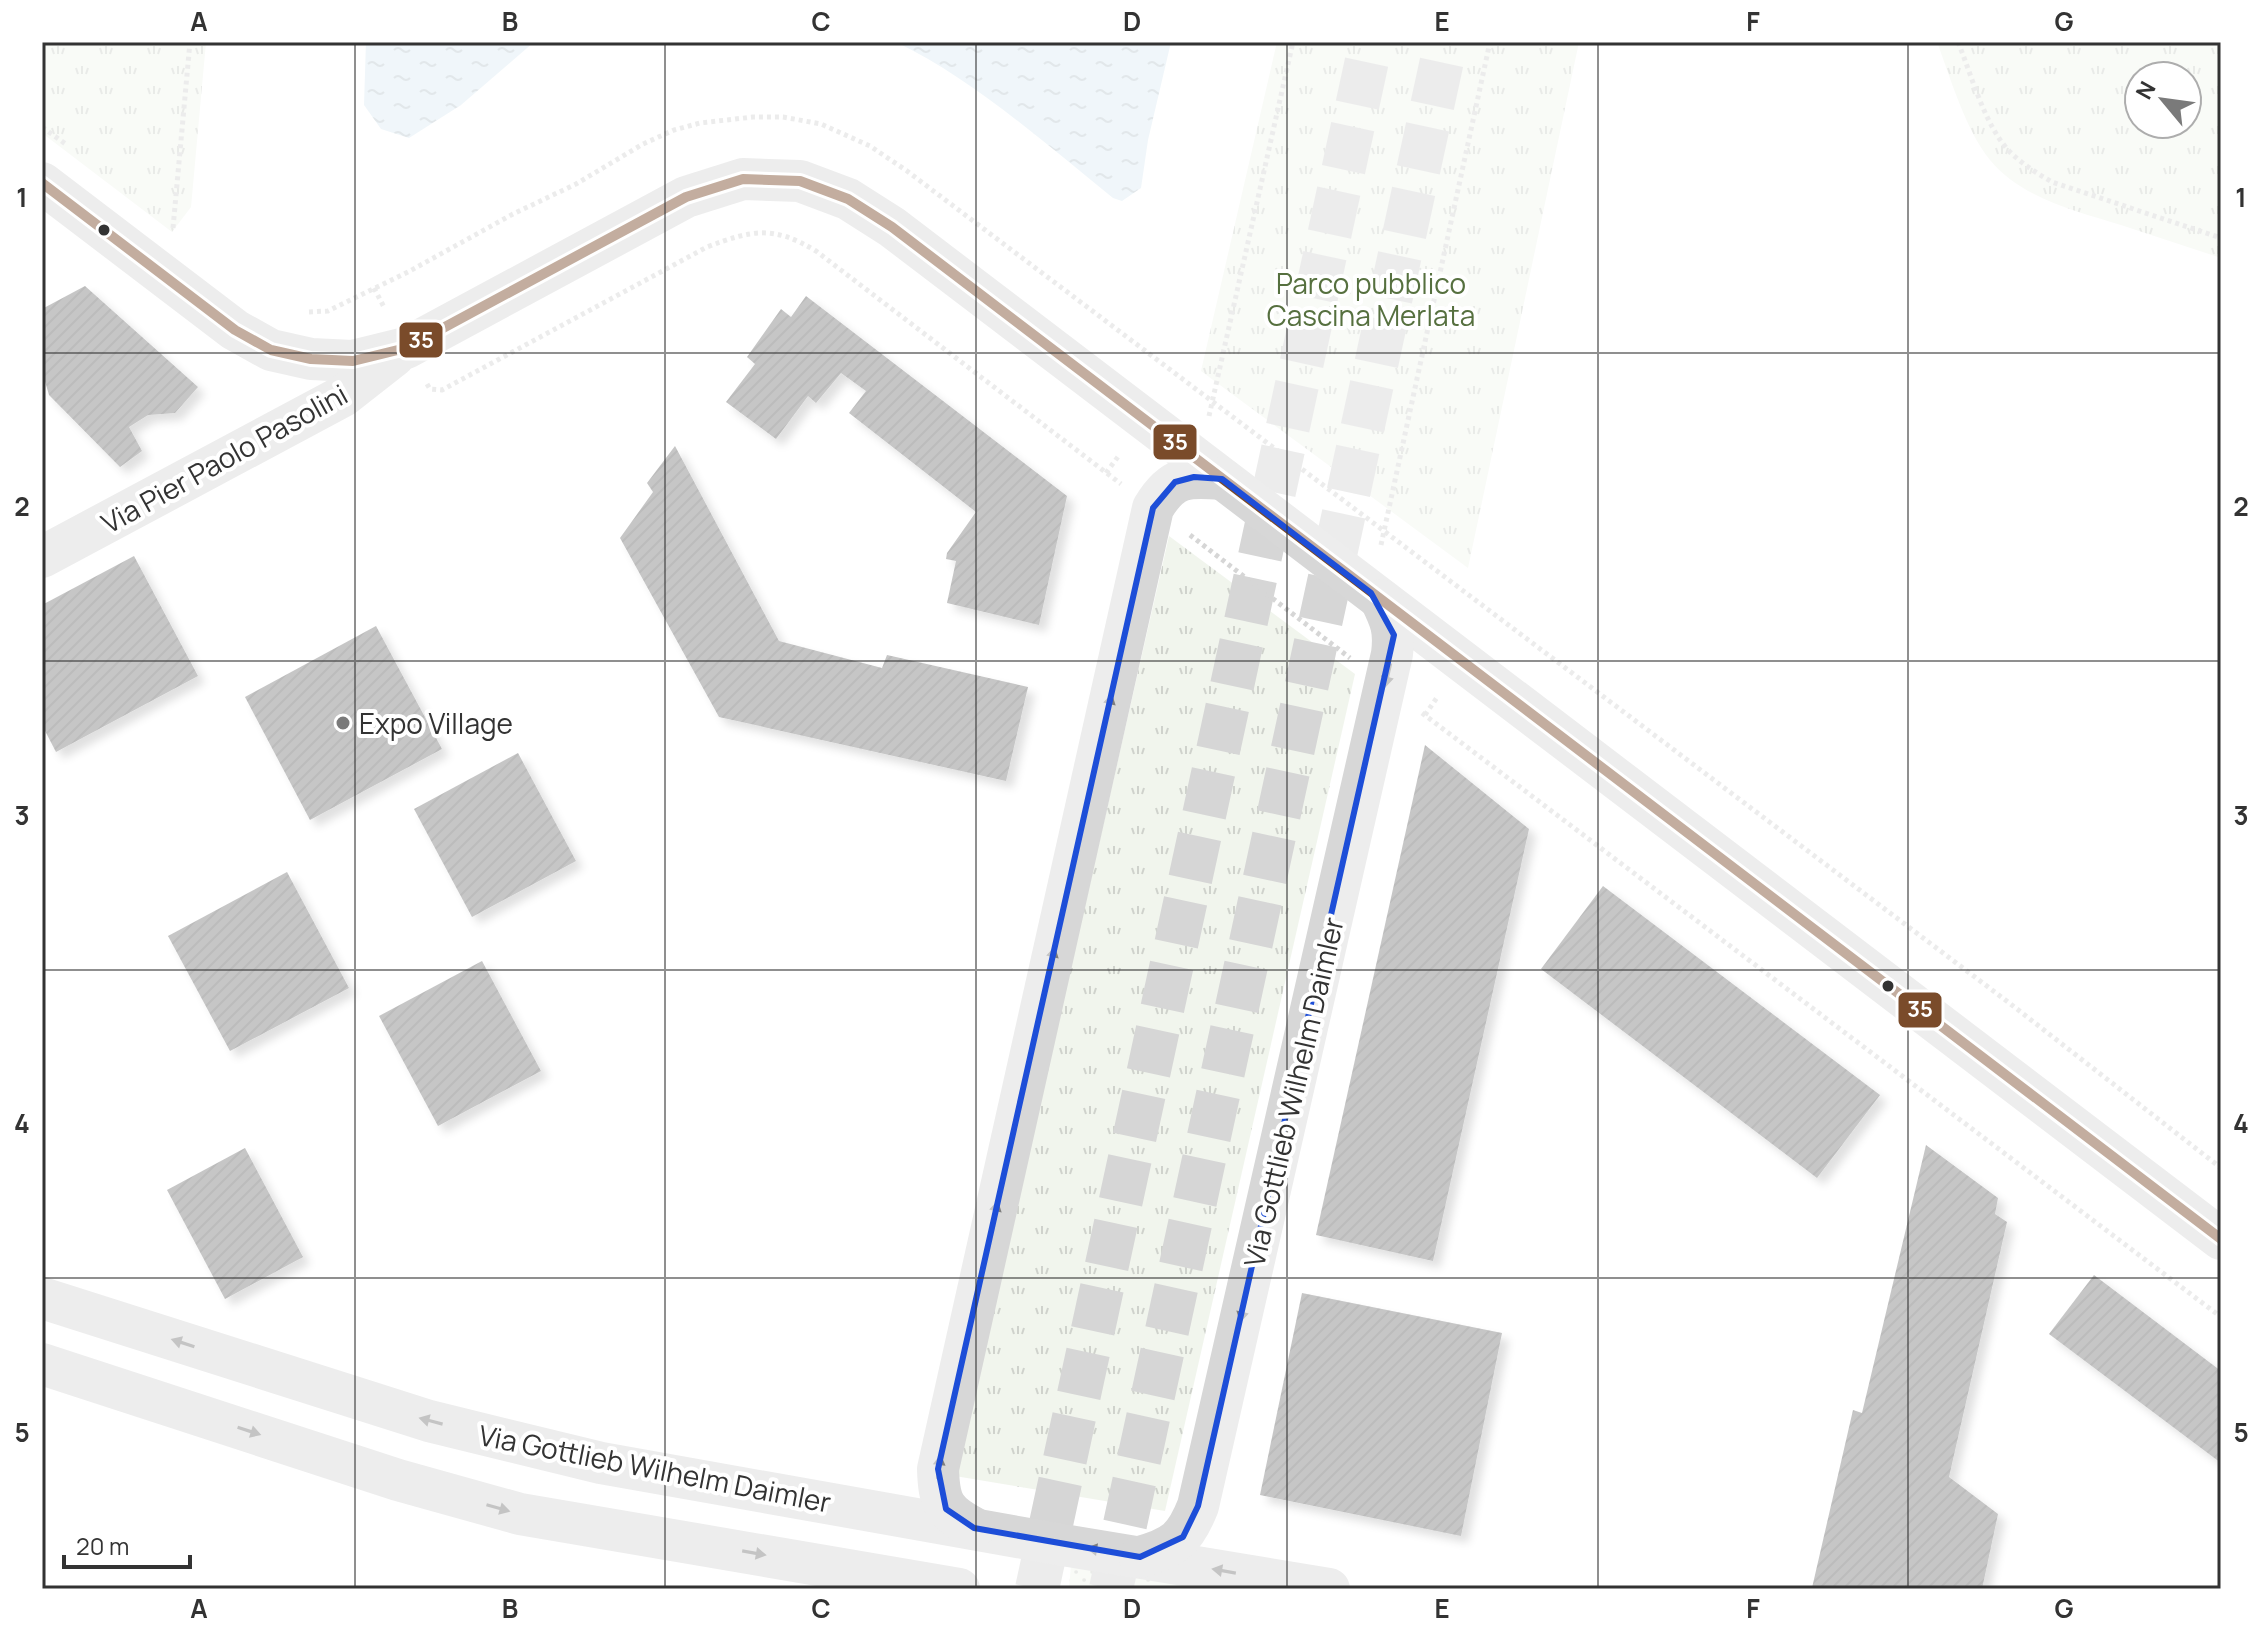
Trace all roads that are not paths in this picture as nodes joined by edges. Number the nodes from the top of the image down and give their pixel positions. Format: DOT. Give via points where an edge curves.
graph roads {
  1 [pos="42,183"];
  2 [pos="413,365"];
  3 [pos="1222,479"];
  4 [pos="42,557"];
  5 [pos="1381,600"];
  6 [pos="2221,1239"];
  7 [pos="42,1298"];
  8 [pos="42,1364"];
  9 [pos="974,1528"];
  10 [pos="1140,1557"];
  11 [pos="959,1589"];
  12 [pos="1329,1589"];
  1 -- 2 [label="street, Via Pier Paolo Pasolini" via="235,330 271,350 311,359"];
  2 -- 3 [label="street, Via Pier Paolo Pasolini" via="686,197 743,179 800,181 848,199 892,227"];
  2 -- 4 [label="street, Via Pier Paolo Pasolini" via="343,396"];
  3 -- 5 [label="street, Via Pier Paolo Pasolini"];
  9 -- 3 [label="street, one-way" via="946,1509 938,1469 1153,508 1175,482"];
  5 -- 6 [label="street, Via Pier Paolo Pasolini"];
  5 -- 10 [label="street, Via Gottlieb Wilhelm Daimler, one-way" via="1394,635 1392,654 1198,1506 1183,1537"];
  9 -- 7 [label="street, Via Gottlieb Wilhelm Daimler, one-way" via="601,1463 429,1421"];
  8 -- 11 [label="street, one-way" via="398,1480 520,1514"];
  10 -- 9 [label="street, Via Gottlieb Wilhelm Daimler, one-way"];
  12 -- 10 [label="street, Via Gottlieb Wilhelm Daimler, one-way"];
}
